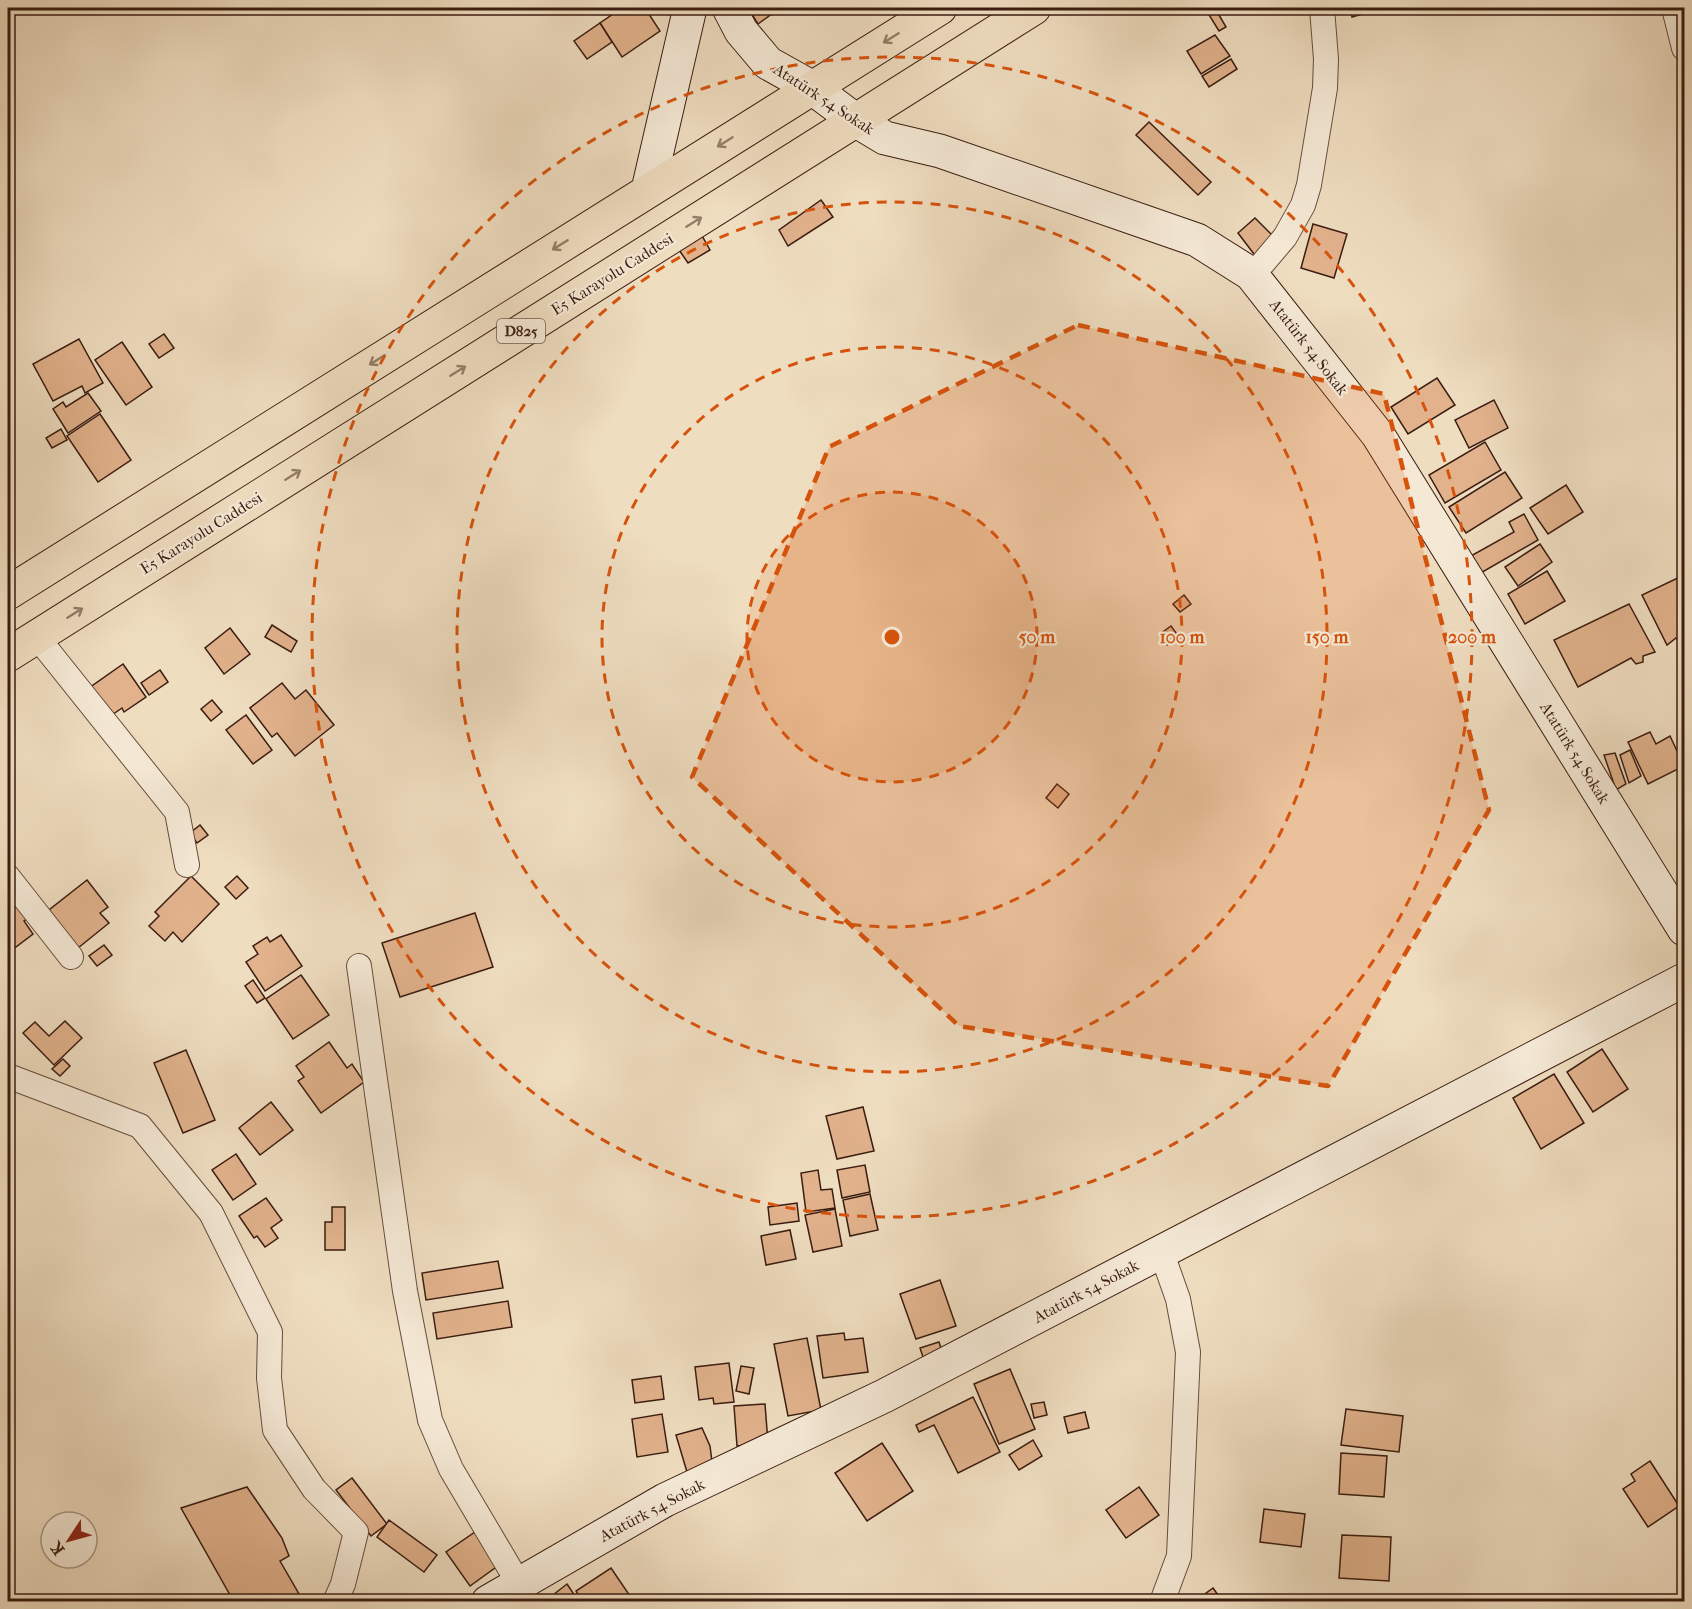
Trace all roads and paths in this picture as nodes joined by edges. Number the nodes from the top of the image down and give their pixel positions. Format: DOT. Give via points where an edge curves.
graph roads {
  1 [pos="690,8"];
  2 [pos="729,8"];
  3 [pos="940,8"];
  4 [pos="1034,8"];
  5 [pos="1322,8"];
  6 [pos="1674,8"];
  7 [pos="1684,48"];
  8 [pos="811,87"];
  9 [pos="855,120"];
  10 [pos="648,190"];
  11 [pos="1251,274"];
  12 [pos="8,593"];
  13 [pos="37,637"];
  14 [pos="8,655"];
  15 [pos="188,865"];
  16 [pos="8,877"];
  17 [pos="1684,929"];
  18 [pos="70,957"];
  19 [pos="359,966"];
  20 [pos="1684,980"];
  21 [pos="8,1076"];
  22 [pos="1161,1251"];
  23 [pos="519,1584"];
  24 [pos="335,1602"];
  25 [pos="488,1602"];
  26 [pos="1162,1602"];
  1 -- 10 [label="street"];
  2 -- 8 [label="street, Atatürk 54 Sokak" via="741,31 768,63"];
  3 -- 8 [label="highway, one-way"];
  4 -- 9 [label="highway, E5 Karayolu Caddesi / D825"];
  5 -- 11 [label="street" via="1325,88 1309,185 1299,214 1285,237"];
  6 -- 7 [label="street"];
  8 -- 9 [label="street, Atatürk 54 Sokak"];
  8 -- 10 [label="highway, one-way"];
  9 -- 11 [label="street, Atatürk 54 Sokak" via="885,138 940,151 1197,240"];
  13 -- 9 [label="highway, E5 Karayolu Caddesi / D825, one-way"];
  10 -- 12 [label="highway, one-way"];
  11 -- 17 [label="street, Atatürk 54 Sokak" via="1378,435"];
  13 -- 14 [label="highway, E5 Karayolu Caddesi / D825"];
  13 -- 15 [label="street" via="177,812"];
  16 -- 18 [label="street"];
  19 -- 23 [label="street" via="405,1291 430,1420 451,1469"];
  20 -- 22 [label="street, Atatürk 54 Sokak"];
  21 -- 24 [label="street" via="140,1126 211,1214 270,1332 268,1378 275,1430 314,1488 356,1532"];
  22 -- 23 [label="street, Atatürk 54 Sokak" via="884,1396 665,1500"];
  22 -- 26 [label="street" via="1178,1299 1188,1352 1179,1556"];
  23 -- 25 [label="street, Atatürk 54 Sokak"];
}
